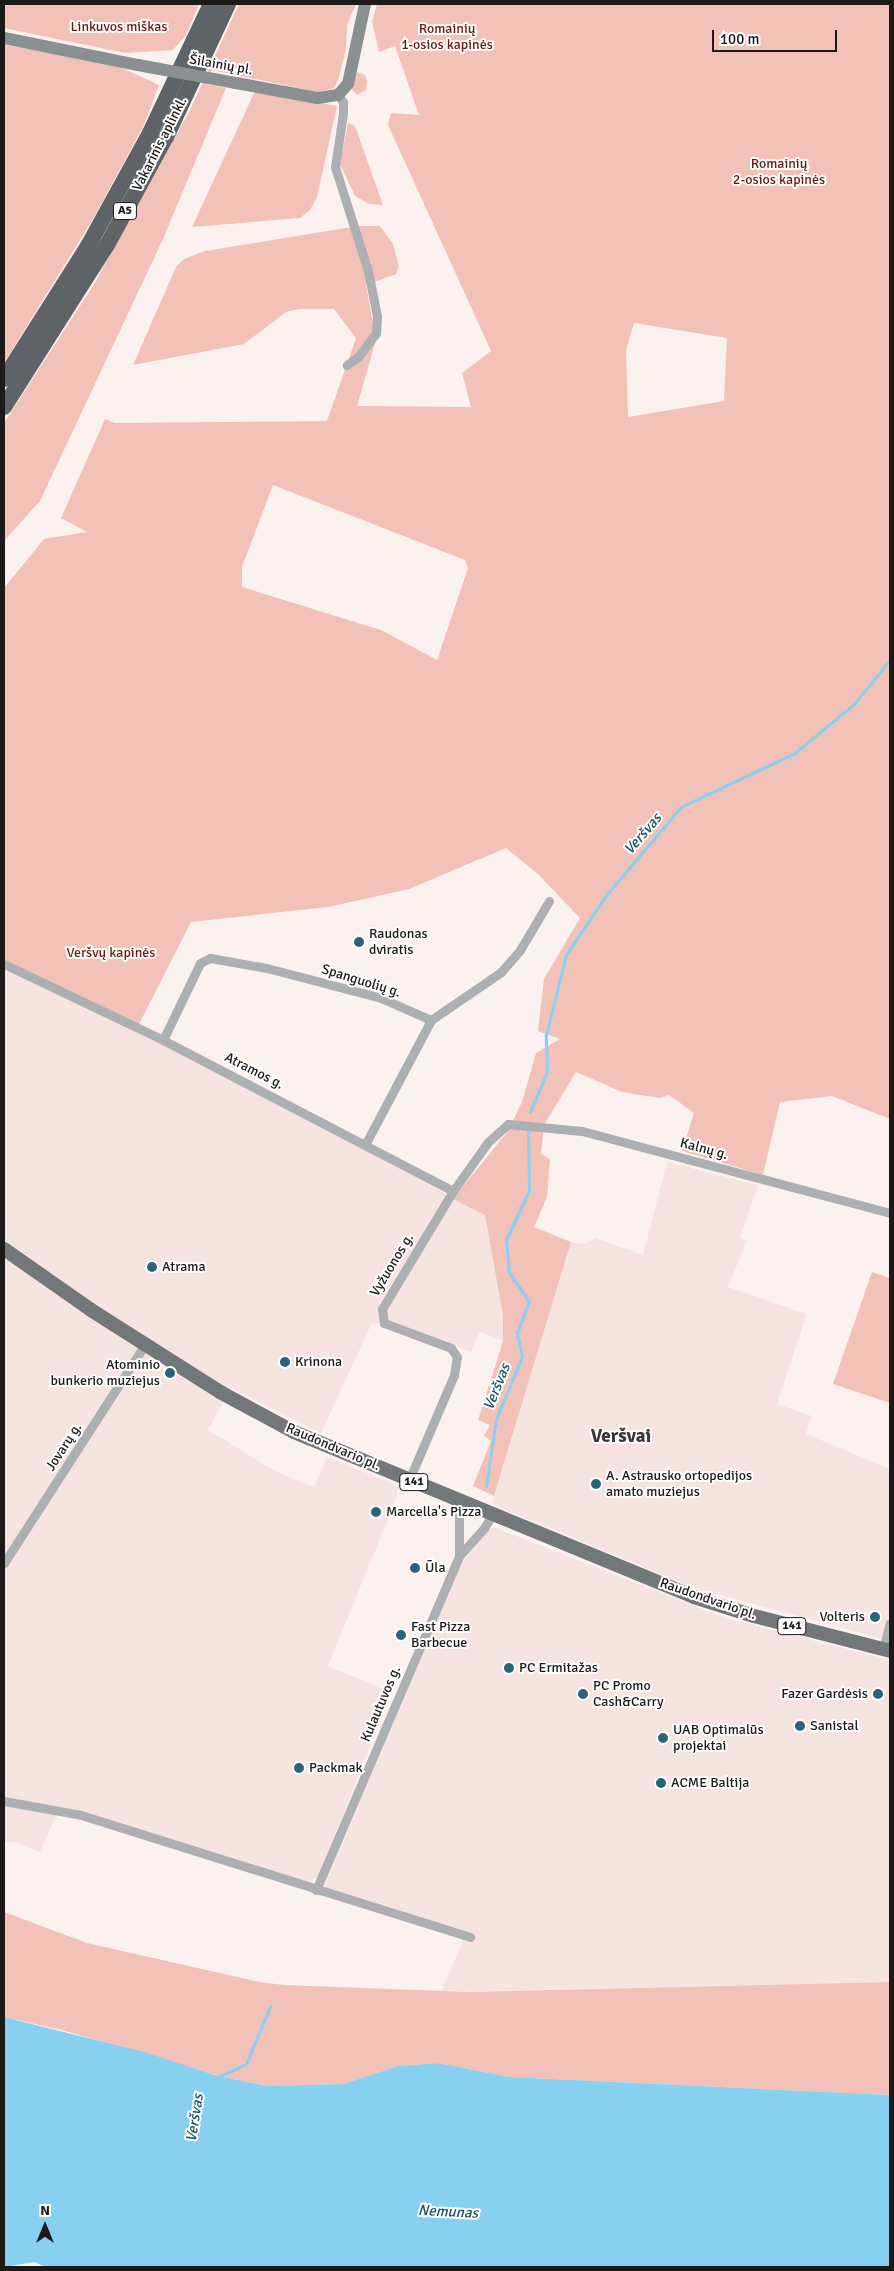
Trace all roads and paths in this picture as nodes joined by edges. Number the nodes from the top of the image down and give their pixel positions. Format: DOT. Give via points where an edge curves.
graph roads {
  1 [pos="211,4"];
  2 [pos="228,4"];
  3 [pos="365,4"];
  4 [pos="4,38"];
  5 [pos="338,95"];
  6 [pos="347,365"];
  7 [pos="4,379"];
  8 [pos="4,407"];
  9 [pos="548,901"];
  10 [pos="4,964"];
  11 [pos="431,1020"];
  12 [pos="163,1040"];
  13 [pos="366,1143"];
  14 [pos="453,1190"];
  15 [pos="890,1213"];
  16 [pos="4,1249"];
  17 [pos="145,1344"];
  18 [pos="409,1480"];
  19 [pos="459,1501"];
  20 [pos="492,1514"];
  21 [pos="459,1556"];
  22 [pos="4,1563"];
  23 [pos="890,1623"];
  24 [pos="887,1650"];
  25 [pos="4,1801"];
  26 [pos="316,1890"];
  27 [pos="470,1937"];
  1 -- 7 [label="highway, Vakarinis aplinkl. / A5" via="150,133 88,246"];
  2 -- 8 [label="highway, Vakarinis aplinkl. / A5" via="166,137 107,245"];
  3 -- 5 [label="street" via="348,84"];
  4 -- 5 [label="street, Šilainių pl., bridge" via="318,98"];
  5 -- 6 [label="street" via="343,102 343,113 336,148 336,172 361,247 377,316 376,333 358,357"];
  9 -- 11 [label="street" via="520,950 501,972"];
  10 -- 12 [label="street, Atramos g."];
  11 -- 12 [label="street, Spanguolių g." via="381,998 267,968 210,958 200,962"];
  11 -- 13 [label="street"];
  12 -- 13 [label="street, Atramos g."];
  13 -- 14 [label="street, Atramos g."];
  14 -- 15 [label="street, Kalnų g." via="488,1142 508,1124 582,1131"];
  14 -- 18 [label="street, Vyžuonos g." via="380,1314 384,1323 451,1348 457,1357 454,1375"];
  16 -- 17 [label="main road, Raudondvario pl. / 141"];
  17 -- 18 [label="main road, Raudondvario pl. / 141" via="251,1410 294,1432"];
  17 -- 22 [label="street, Jovarų g."];
  18 -- 19 [label="main road, Raudondvario pl. / 141"];
  19 -- 20 [label="main road, Raudondvario pl. / 141"];
  19 -- 21 [label="street, Kulautuvos g."];
  20 -- 21 [label="street, Kulautuvos g."];
  20 -- 24 [label="main road, Raudondvario pl. / 141" via="694,1597"];
  21 -- 26 [label="street, Kulautuvos g."];
  23 -- 24 [label="street"];
  25 -- 26 [label="street" via="80,1816"];
  26 -- 27 [label="street"];
}
